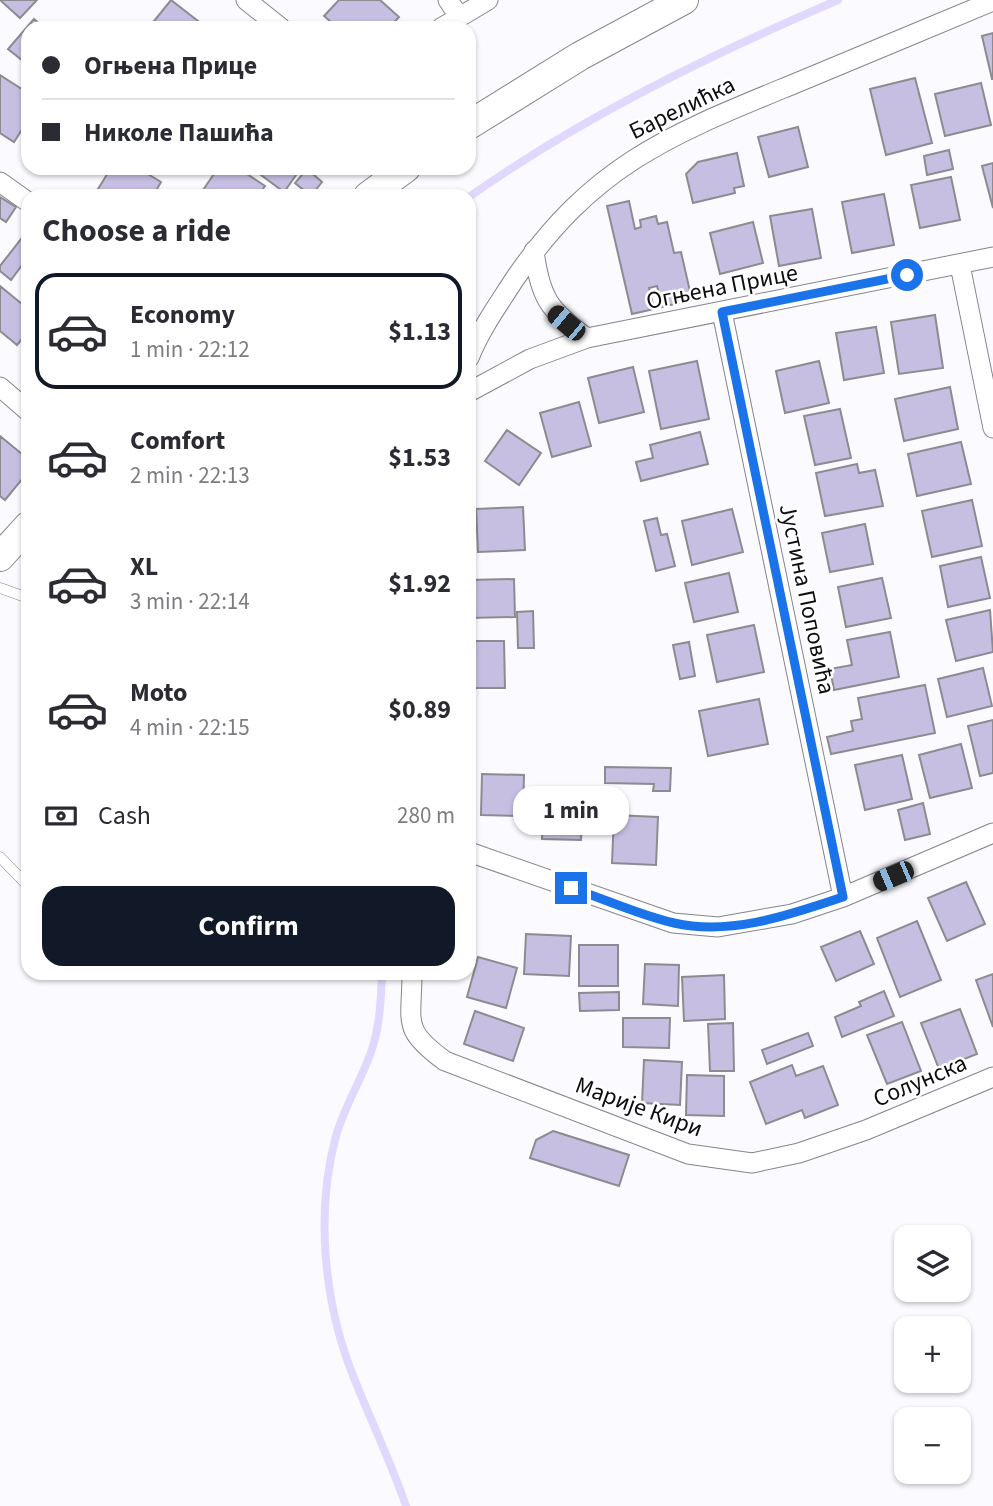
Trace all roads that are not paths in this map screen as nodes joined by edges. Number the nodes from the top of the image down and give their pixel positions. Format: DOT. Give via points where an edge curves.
graph roads {
  1 [pos="246,0"];
  2 [pos="488,0"];
  3 [pos="684,0"];
  4 [pos="993,1"];
  5 [pos="453,8"];
  6 [pos="272,21"];
  7 [pos="476,121"];
  8 [pos="393,175"];
  9 [pos="0,182"];
  10 [pos="372,186"];
  11 [pos="21,197"];
  12 [pos="534,251"];
  13 [pos="993,257"];
  14 [pos="960,265"];
  15 [pos="722,312"];
  16 [pos="587,338"];
  17 [pos="476,344"];
  18 [pos="0,387"];
  19 [pos="476,388"];
  20 [pos="21,405"];
  21 [pos="993,428"];
  22 [pos="21,534"];
  23 [pos="0,557"];
  24 [pos="0,588"];
  25 [pos="21,596"];
  26 [pos="993,833"];
  27 [pos="476,854"];
  28 [pos="0,857"];
  29 [pos="21,879"];
  30 [pos="843,897"];
  31 [pos="412,980"];
  32 [pos="993,1076"];
  33 [pos="866,1130"];
  1 -- 6 [label="street"];
  2 -- 5 [label="street"];
  3 -- 7 [label="main road"];
  4 -- 12 [label="street, Барелићка" via="658,143 595,186"];
  8 -- 10 [label="main road"];
  9 -- 11 [label="street"];
  12 -- 16 [label="street" via="542,295 555,314"];
  12 -- 17 [label="street, Барелићка"];
  13 -- 14 [label="street, Огњена Прице"];
  14 -- 15 [label="street, Огњена Прице"];
  14 -- 21 [label="street"];
  15 -- 16 [label="street, Огњена Прице"];
  15 -- 30 [label="street, Јустина Поповића"];
  16 -- 19 [label="street, Огњена Прице" via="530,359"];
  18 -- 20 [label="street"];
  22 -- 23 [label="main road"];
  24 -- 25 [label="lane"];
  26 -- 30 [label="street"];
  27 -- 30 [label="street" via="673,923 698,926 749,924"];
  28 -- 29 [label="lane"];
  31 -- 33 [label="street, Марије Кири" via="412,1029 416,1038 445,1061 688,1154 752,1163"];
  32 -- 33 [label="street, Солунска"];
}
